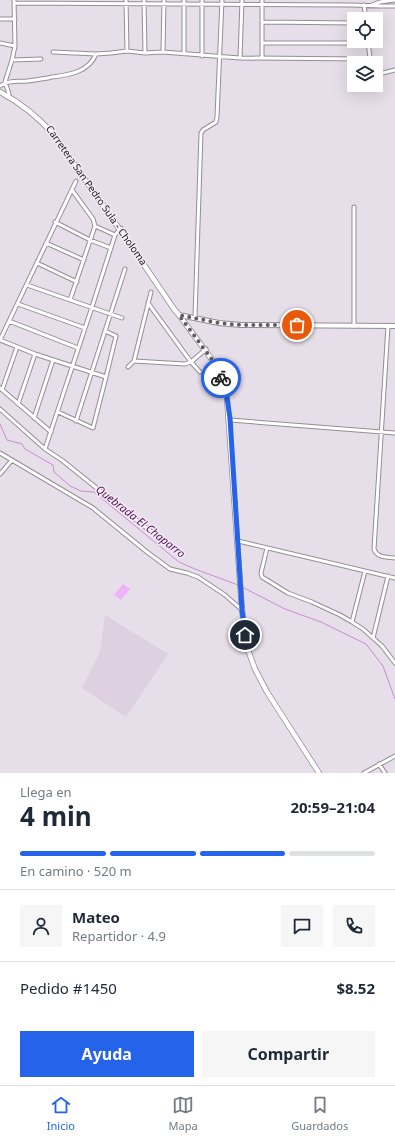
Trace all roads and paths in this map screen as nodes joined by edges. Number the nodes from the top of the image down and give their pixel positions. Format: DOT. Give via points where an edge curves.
graph roads {
  1 [pos="202,0"];
  2 [pos="222,0"];
  3 [pos="242,0"];
  4 [pos="262,0"];
  5 [pos="282,0"];
  6 [pos="298,0"];
  7 [pos="316,0"];
  8 [pos="335,0"];
  9 [pos="352,0"];
  10 [pos="395,0"];
  11 [pos="388,1"];
  12 [pos="14,2"];
  13 [pos="108,2"];
  14 [pos="126,2"];
  15 [pos="144,2"];
  16 [pos="164,2"];
  17 [pos="184,2"];
  18 [pos="202,4"];
  19 [pos="222,4"];
  20 [pos="242,4"];
  21 [pos="262,4"];
  22 [pos="282,5"];
  23 [pos="298,5"];
  24 [pos="316,5"];
  25 [pos="335,5"];
  26 [pos="352,5"];
  27 [pos="364,5"];
  28 [pos="371,5"];
  29 [pos="389,6"];
  30 [pos="395,6"];
  31 [pos="365,12"];
  32 [pos="0,19"];
  33 [pos="15,19"];
  34 [pos="262,22"];
  35 [pos="347,23"];
  36 [pos="347,42"];
  37 [pos="0,43"];
  38 [pos="262,43"];
  39 [pos="15,46"];
  40 [pos="126,51"];
  41 [pos="53,52"];
  42 [pos="163,52"];
  43 [pos="144,53"];
  44 [pos="96,54"];
  45 [pos="184,54"];
  46 [pos="202,56"];
  47 [pos="220,57"];
  48 [pos="240,58"];
  49 [pos="262,58"];
  50 [pos="347,58"];
  51 [pos="41,59"];
  52 [pos="12,60"];
  53 [pos="395,70"];
  54 [pos="383,73"];
  55 [pos="6,82"];
  56 [pos="0,86"];
  57 [pos="0,91"];
  58 [pos="9,94"];
  59 [pos="76,181"];
  60 [pos="72,190"];
  61 [pos="354,206"];
  62 [pos="55,222"];
  63 [pos="95,226"];
  64 [pos="121,229"];
  65 [pos="115,235"];
  66 [pos="90,240"];
  67 [pos="46,243"];
  68 [pos="110,248"];
  69 [pos="84,260"];
  70 [pos="37,263"];
  71 [pos="125,269"];
  72 [pos="76,282"];
  73 [pos="27,285"];
  74 [pos="151,292"];
  75 [pos="70,300"];
  76 [pos="148,303"];
  77 [pos="18,304"];
  78 [pos="92,308"];
  79 [pos="111,314"];
  80 [pos="179,315"];
  81 [pos="122,318"];
  82 [pos="195,318"];
  83 [pos="9,321"];
  84 [pos="354,326"];
  85 [pos="388,326"];
  86 [pos="395,326"];
  87 [pos="85,328"];
  88 [pos="105,331"];
  89 [pos="0,340"];
  90 [pos="17,347"];
  91 [pos="78,348"];
  92 [pos="206,349"];
  93 [pos="34,354"];
  94 [pos="53,360"];
  95 [pos="134,361"];
  96 [pos="190,362"];
  97 [pos="72,366"];
  98 [pos="128,367"];
  99 [pos="200,372"];
  100 [pos="91,373"];
  101 [pos="106,377"];
  102 [pos="1,389"];
  103 [pos="18,404"];
  104 [pos="0,409"];
  105 [pos="58,412"];
  106 [pos="34,418"];
  107 [pos="230,420"];
  108 [pos="76,421"];
  109 [pos="51,432"];
  110 [pos="381,432"];
  111 [pos="395,433"];
  112 [pos="45,449"];
  113 [pos="0,453"];
  114 [pos="12,460"];
  115 [pos="0,474"];
  116 [pos="238,541"];
  117 [pos="173,548"];
  118 [pos="267,548"];
  119 [pos="395,558"];
  120 [pos="365,571"];
  121 [pos="388,576"];
  122 [pos="395,578"];
  123 [pos="242,610"];
  124 [pos="352,622"];
  125 [pos="373,638"];
  126 [pos="395,658"];
  127 [pos="394,663"];
  128 [pos="395,756"];
  129 [pos="379,764"];
  130 [pos="319,773"];
  131 [pos="364,773"];
  132 [pos="385,773"];
  1 -- 18 [label="street"];
  2 -- 19 [label="street"];
  3 -- 20 [label="street"];
  4 -- 21 [label="street"];
  5 -- 22 [label="street"];
  6 -- 23 [label="street"];
  7 -- 24 [label="street"];
  8 -- 25 [label="street"];
  9 -- 26 [label="street"];
  10 -- 11 [label="street"];
  11 -- 28 [label="street"];
  11 -- 29 [label="street"];
  12 -- 13 [label="street"];
  12 -- 33 [label="street"];
  13 -- 14 [label="street"];
  14 -- 15 [label="street"];
  14 -- 40 [label="street"];
  15 -- 16 [label="street"];
  15 -- 43 [label="street"];
  16 -- 17 [label="street"];
  16 -- 42 [label="street"];
  17 -- 18 [label="street"];
  17 -- 45 [label="street"];
  18 -- 19 [label="street"];
  18 -- 46 [label="street"];
  19 -- 20 [label="street"];
  19 -- 47 [label="street"];
  20 -- 21 [label="street"];
  20 -- 48 [label="street"];
  21 -- 22 [label="street"];
  21 -- 34 [label="street"];
  22 -- 23 [label="street"];
  23 -- 24 [label="street"];
  24 -- 25 [label="street"];
  25 -- 26 [label="street"];
  26 -- 27 [label="street"];
  27 -- 28 [label="street"];
  27 -- 31 [label="street"];
  28 -- 29 [label="street"];
  29 -- 30 [label="street"];
  32 -- 33 [label="street"];
  33 -- 39 [label="street"];
  34 -- 35 [label="street"];
  34 -- 38 [label="street"];
  36 -- 38 [label="street"];
  37 -- 39 [label="street"];
  38 -- 49 [label="street"];
  39 -- 52 [label="street"];
  40 -- 43 [label="street"];
  40 -- 44 [label="street"];
  41 -- 44 [label="street"];
  42 -- 43 [label="street"];
  42 -- 45 [label="street"];
  44 -- 55 [label="street" via="88,66 78,72 28,81"];
  45 -- 46 [label="street"];
  46 -- 47 [label="street"];
  47 -- 48 [label="street"];
  47 -- 82 [label="street" via="218,116 216,122 201,133"];
  48 -- 49 [label="street"];
  49 -- 50 [label="street"];
  51 -- 52 [label="street"];
  52 -- 55 [label="street"];
  53 -- 54 [label="street"];
  55 -- 56 [label="street"];
  55 -- 58 [label="street"];
  57 -- 58 [label="main road, Carretera San Pedro Sula - Choloma"];
  57 -- 64 [label="main road, Carretera San Pedro Sula - Choloma" via="23,106 50,130"];
  58 -- 64 [label="main road, Carretera San Pedro Sula - Choloma" via="25,104 51,127"];
  59 -- 60 [label="street"];
  60 -- 62 [label="street"];
  60 -- 63 [label="street" via="93,219"];
  61 -- 84 [label="street"];
  62 -- 66 [label="street"];
  62 -- 67 [label="street"];
  63 -- 65 [label="street"];
  63 -- 66 [label="street"];
  64 -- 65 [label="street"];
  64 -- 80 [label="main road, Carretera San Pedro Sula - Choloma" via="177,308"];
  65 -- 68 [label="street"];
  66 -- 68 [label="street"];
  66 -- 69 [label="street"];
  67 -- 69 [label="street"];
  67 -- 70 [label="street"];
  68 -- 78 [label="street"];
  69 -- 72 [label="street"];
  70 -- 72 [label="street"];
  70 -- 73 [label="street"];
  71 -- 79 [label="street"];
  72 -- 75 [label="street"];
  73 -- 75 [label="street"];
  73 -- 77 [label="street"];
  74 -- 76 [label="street"];
  75 -- 78 [label="street"];
  76 -- 95 [label="street"];
  76 -- 96 [label="street"];
  77 -- 83 [label="street"];
  77 -- 87 [label="street"];
  78 -- 79 [label="street"];
  78 -- 87 [label="street"];
  79 -- 81 [label="street"];
  79 -- 88 [label="street"];
  80 -- 82 [label="street"];
  80 -- 92 [label="main road, Carretera San Pedro Sula - Choloma"];
  82 -- 84 [label="street" via="241,325"];
  83 -- 89 [label="street"];
  83 -- 91 [label="street"];
  84 -- 85 [label="street"];
  85 -- 86 [label="street"];
  85 -- 110 [label="street"];
  87 -- 91 [label="street"];
  88 -- 100 [label="street"];
  88 -- 101 [label="street" via="116,336"];
  89 -- 90 [label="street"];
  90 -- 93 [label="street"];
  90 -- 102 [label="street"];
  91 -- 97 [label="street"];
  92 -- 96 [label="street"];
  92 -- 107 [label="main road, Carretera San Pedro Sula - Choloma" via="222,380"];
  93 -- 94 [label="street"];
  93 -- 103 [label="street"];
  94 -- 97 [label="street"];
  94 -- 106 [label="street"];
  95 -- 96 [label="street" via="185,364"];
  95 -- 98 [label="street"];
  96 -- 99 [label="street"];
  97 -- 100 [label="street"];
  97 -- 105 [label="street"];
  100 -- 101 [label="street"];
  100 -- 108 [label="street"];
  101 -- 108 [label="street" via="93,428"];
  102 -- 103 [label="street"];
  103 -- 106 [label="street"];
  104 -- 112 [label="street"];
  105 -- 108 [label="street"];
  105 -- 109 [label="street"];
  106 -- 109 [label="street"];
  107 -- 110 [label="street"];
  107 -- 116 [label="main road, Carretera San Pedro Sula - Choloma"];
  109 -- 112 [label="street"];
  110 -- 111 [label="street"];
  110 -- 119 [label="street" via="374,548 378,556"];
  112 -- 117 [label="street"];
  113 -- 114 [label="street"];
  114 -- 115 [label="street"];
  114 -- 123 [label="street" via="93,508 170,568 198,577"];
  116 -- 118 [label="street"];
  116 -- 123 [label="main road, Carretera San Pedro Sula - Choloma"];
  118 -- 120 [label="street"];
  118 -- 124 [label="street" via="262,577 288,593"];
  120 -- 121 [label="street"];
  120 -- 124 [label="street"];
  121 -- 122 [label="street"];
  121 -- 125 [label="street"];
  123 -- 130 [label="main road, Carretera San Pedro Sula - Choloma" via="247,647 255,669"];
  124 -- 125 [label="street"];
  125 -- 127 [label="street"];
  126 -- 127 [label="street"];
  128 -- 129 [label="street"];
  129 -- 131 [label="street"];
  129 -- 132 [label="street"];
}
